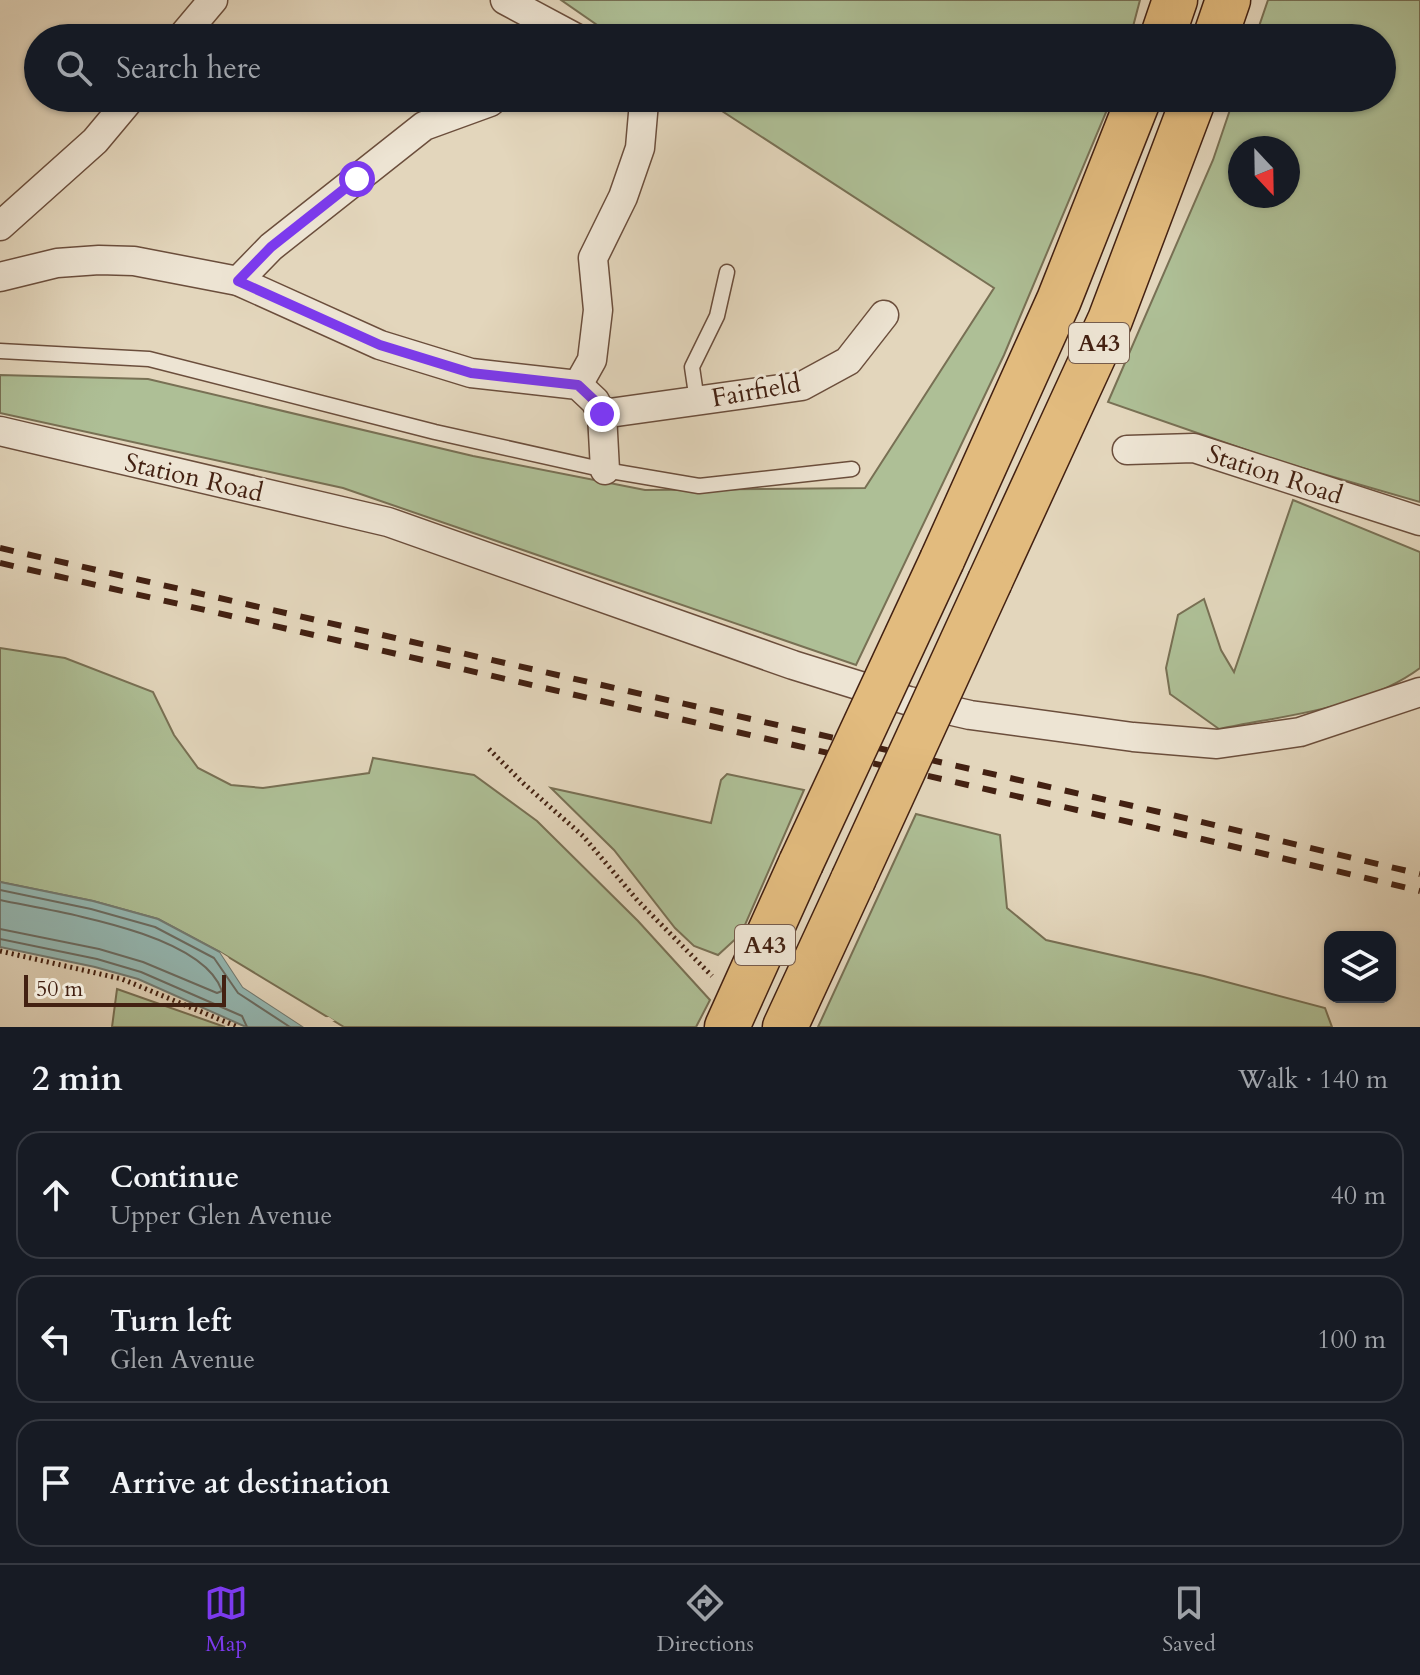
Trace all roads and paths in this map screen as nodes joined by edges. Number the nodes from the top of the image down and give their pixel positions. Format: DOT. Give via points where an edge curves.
graph roads {
  1 [pos="213,0"];
  2 [pos="505,0"];
  3 [pos="1175,0"];
  4 [pos="1228,0"];
  5 [pos="193,24"];
  6 [pos="550,24"];
  7 [pos="1167,24"];
  8 [pos="1220,24"];
  9 [pos="119,112"];
  10 [pos="462,112"];
  11 [pos="643,112"];
  12 [pos="1133,112"];
  13 [pos="1189,112"];
  14 [pos="0,226"];
  15 [pos="727,272"];
  16 [pos="0,277"];
  17 [pos="238,281"];
  18 [pos="884,315"];
  19 [pos="0,351"];
  20 [pos="578,385"];
  21 [pos="697,401"];
  22 [pos="602,414"];
  23 [pos="0,431"];
  24 [pos="1127,450"];
  25 [pos="852,469"];
  26 [pos="605,470"];
  27 [pos="1420,521"];
  28 [pos="1420,692"];
  29 [pos="489,749"];
  30 [pos="0,951"];
  31 [pos="735,1011"];
  32 [pos="238,1027"];
  33 [pos="785,1027"];
  1 -- 5 [label="street"];
  2 -- 6 [label="street"];
  3 -- 7 [label="highway"];
  4 -- 8 [label="highway"];
  9 -- 14 [label="street" via="95,141"];
  10 -- 17 [label="street" via="424,126 271,247"];
  11 -- 20 [label="street" via="640,148 593,258 598,310 592,360"];
  12 -- 31 [label="highway, A43, bridge" via="1059,300"];
  13 -- 33 [label="highway, A43, bridge" via="1110,320"];
  15 -- 21 [label="lane" via="717,316 692,367"];
  16 -- 17 [label="street" via="57,263 99,260 134,261"];
  17 -- 20 [label="street" via="395,350 471,373"];
  18 -- 21 [label="street, Fairfield" via="848,361 802,386"];
  19 -- 26 [label="lane" via="149,359"];
  20 -- 22 [label="street"];
  21 -- 22 [label="street, Fairfield"];
  22 -- 26 [label="street"];
  23 -- 28 [label="street, Station Road" via="388,522 793,665 970,715 1217,744 1300,732"];
  24 -- 27 [label="street, Station Road" via="1194,448"];
  25 -- 26 [label="lane" via="699,486"];
  29 -- 31 [label="path" via="583,836"];
  30 -- 32 [label="path" via="122,979"];
}
